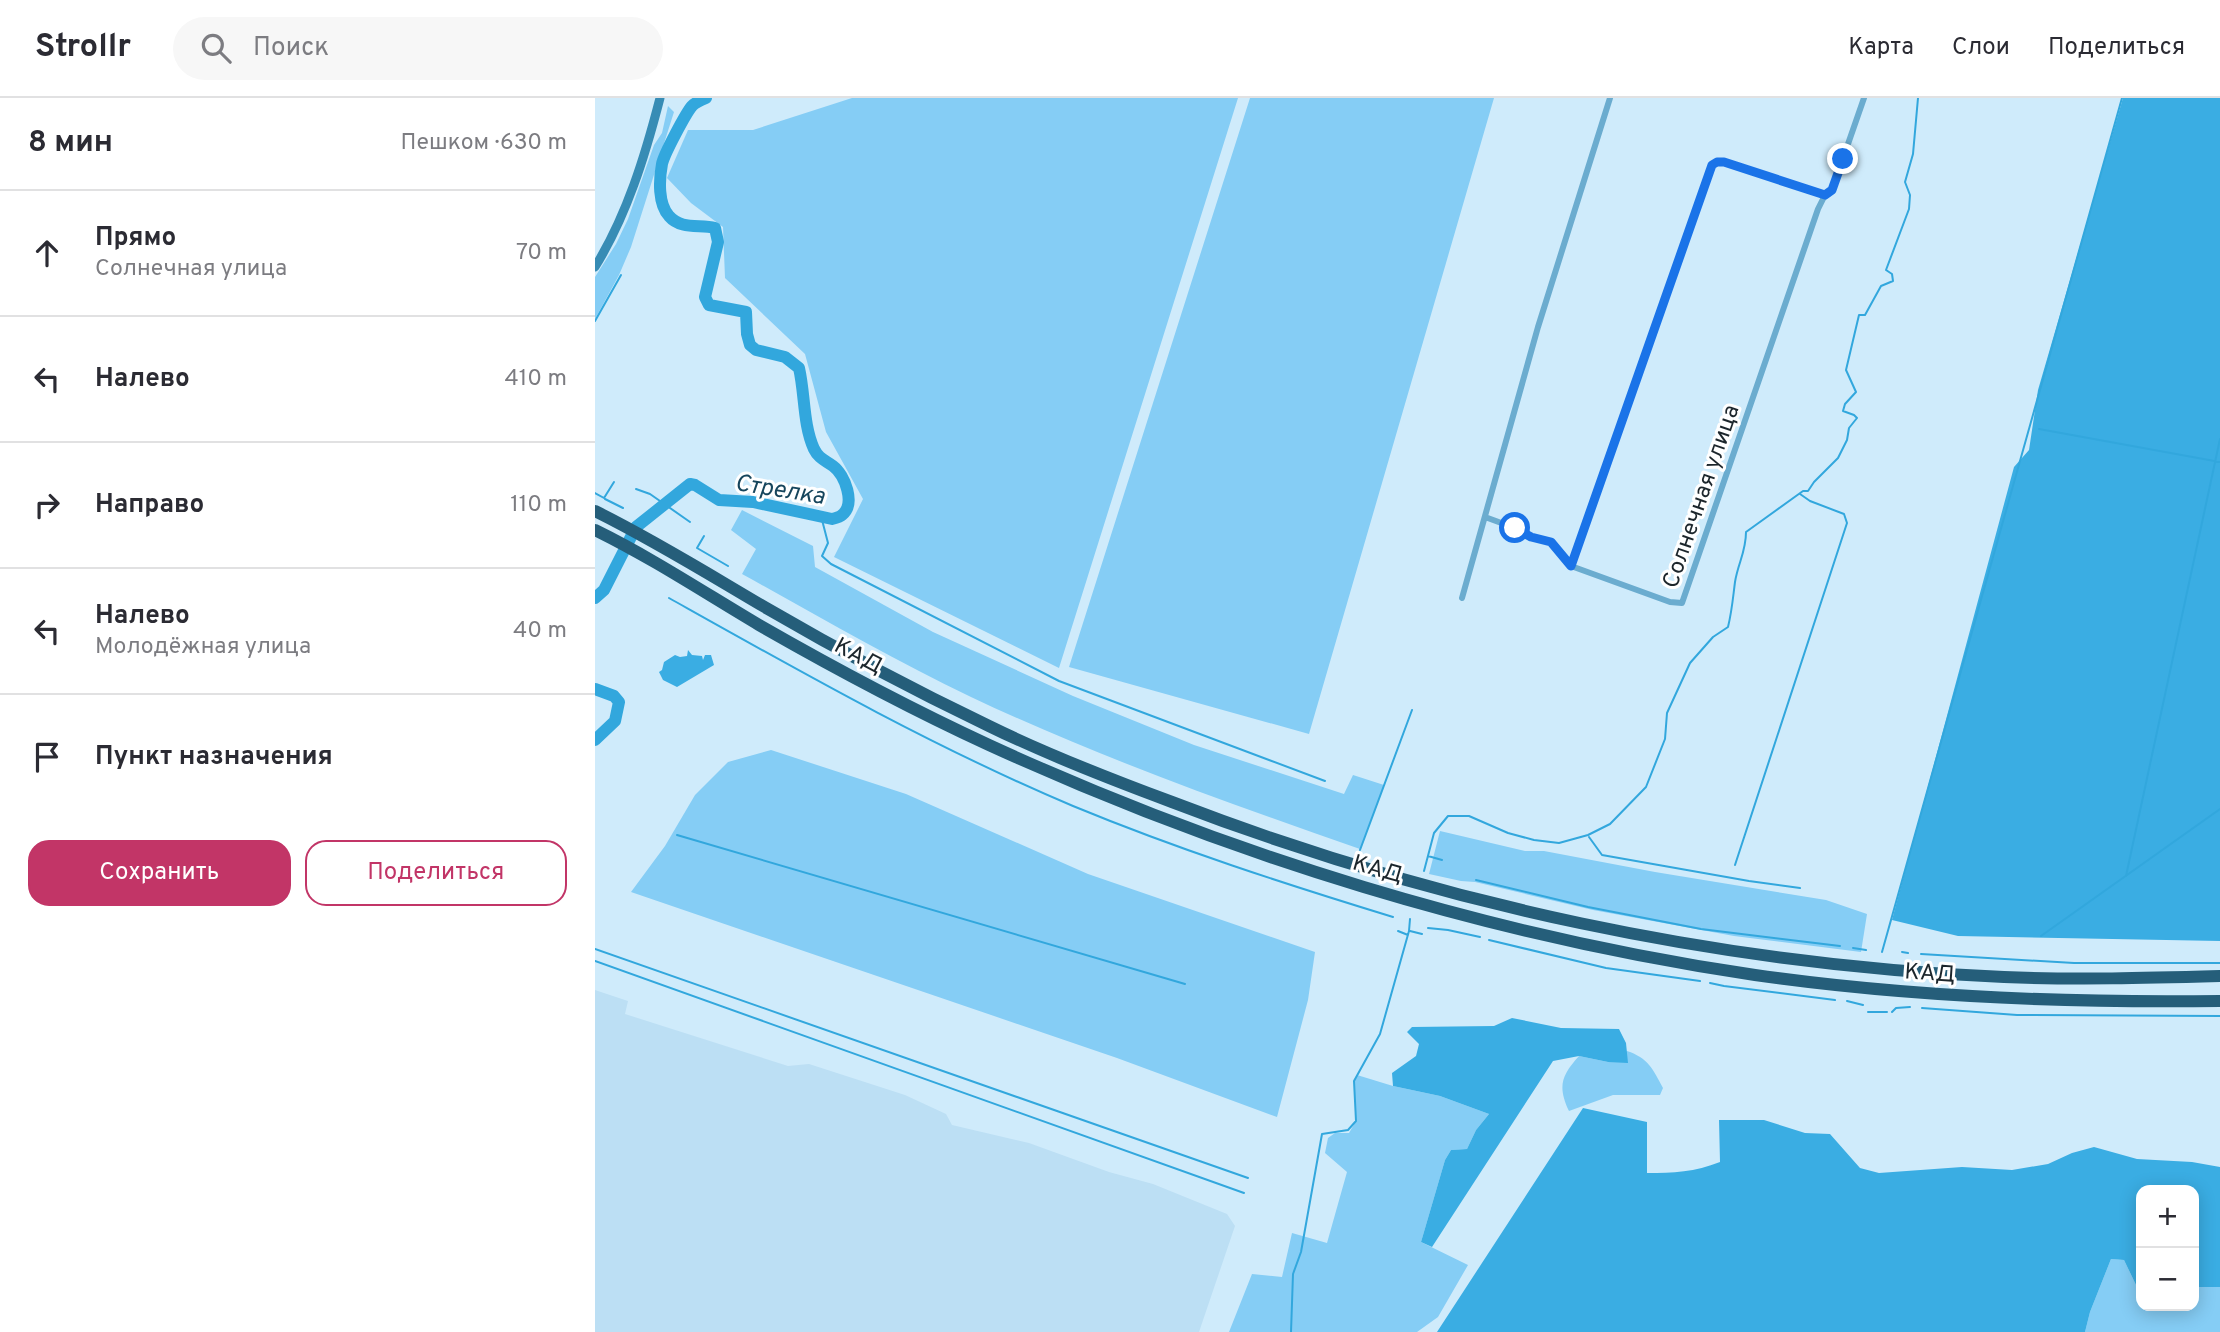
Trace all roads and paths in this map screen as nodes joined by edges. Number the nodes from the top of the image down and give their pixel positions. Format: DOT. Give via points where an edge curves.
graph roads {
  1 [pos="660,98"];
  2 [pos="1610,98"];
  3 [pos="1864,98"];
  4 [pos="1825,195"];
  5 [pos="595,267"];
  6 [pos="595,511"];
  7 [pos="1485,517"];
  8 [pos="595,530"];
  9 [pos="1571,566"];
  10 [pos="1462,598"];
  11 [pos="2220,976"];
  12 [pos="2220,1001"];
  1 -- 5 [label="main road" via="632,191"];
  2 -- 7 [label="street" via="1538,327"];
  3 -- 4 [label="street" via="1832,190"];
  4 -- 9 [label="street" via="1724,162 1712,165"];
  4 -- 9 [label="street, Солнечная улица" via="1682,603"];
  6 -- 11 [label="highway, КАД" via="869,665 991,727 1246,831 1429,887 1611,929 1834,964 2003,977"];
  7 -- 9 [label="street, Солнечная улица" via="1551,542"];
  7 -- 10 [label="street"];
  8 -- 12 [label="highway, КАД" via="784,639 984,743 1191,829 1425,904 1645,956 1872,989 2057,1001"];
}
